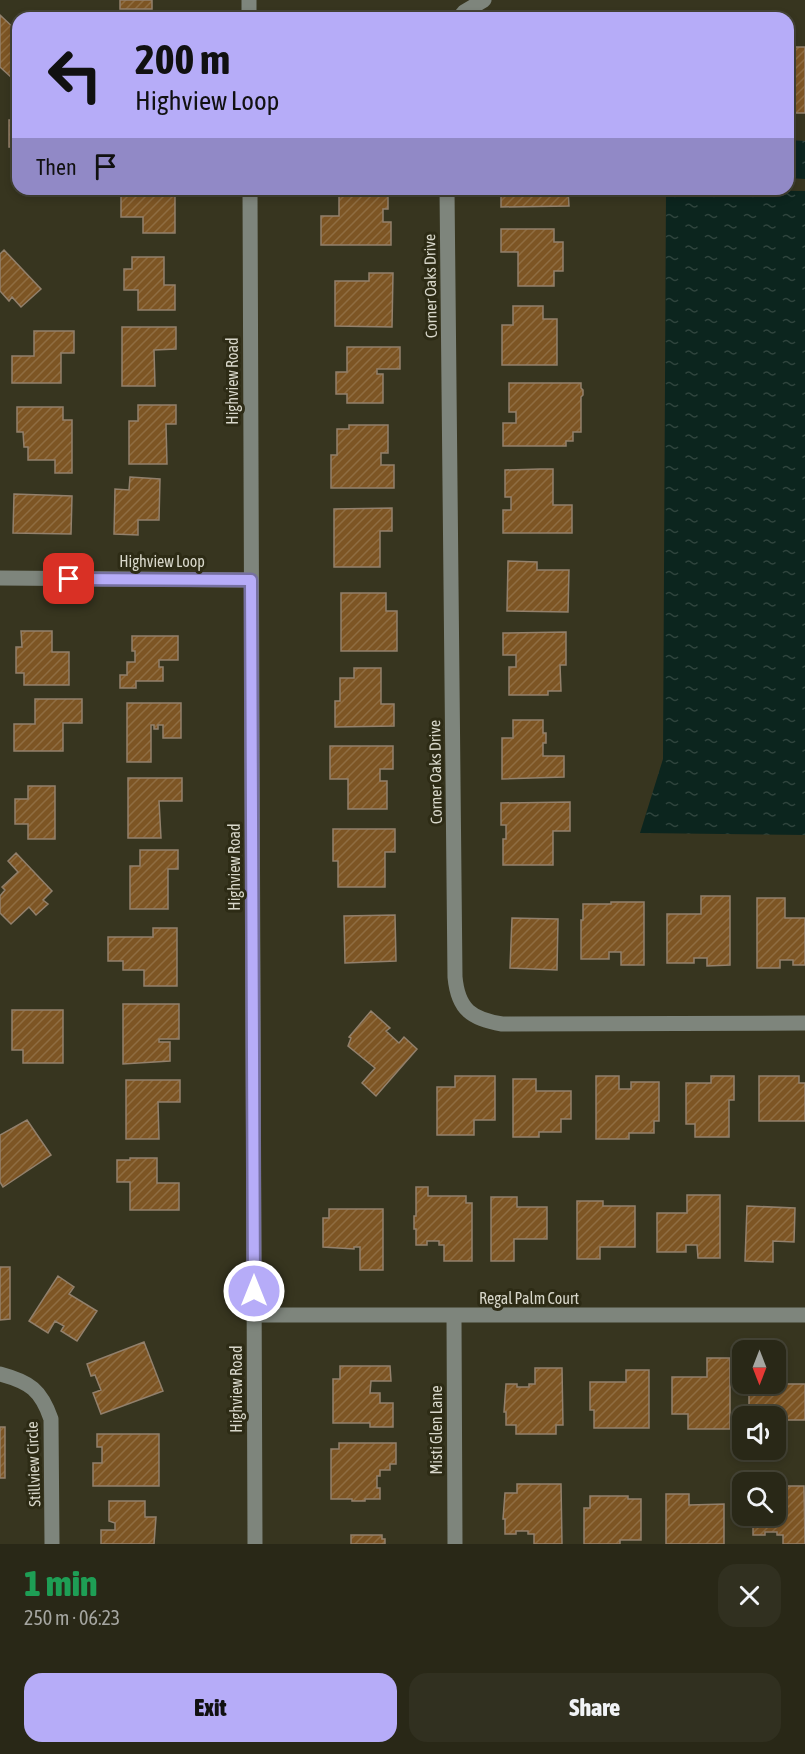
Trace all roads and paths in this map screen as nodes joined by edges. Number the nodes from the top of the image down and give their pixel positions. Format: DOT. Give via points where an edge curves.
graph roads {
  1 [pos="484,0"];
  2 [pos="464,12"];
  3 [pos="250,195"];
  4 [pos="447,195"];
  5 [pos="0,578"];
  6 [pos="251,580"];
  7 [pos="805,1023"];
  8 [pos="254,1315"];
  9 [pos="805,1315"];
  10 [pos="454,1316"];
  11 [pos="0,1374"];
  12 [pos="52,1544"];
  13 [pos="255,1544"];
  14 [pos="455,1544"];
  1 -- 2 [label="street"];
  3 -- 6 [label="street, Highview Road"];
  4 -- 7 [label="street, Corner Oaks Drive" via="456,995 482,1021 502,1024"];
  5 -- 6 [label="street, Highview Loop"];
  6 -- 8 [label="street, Highview Road"];
  8 -- 10 [label="street, Regal Palm Court"];
  8 -- 13 [label="street, Highview Road"];
  9 -- 10 [label="street, Regal Palm Court"];
  10 -- 14 [label="street, Misti Glen Lane"];
  11 -- 12 [label="street, Stillview Circle" via="22,1380 36,1390 51,1419"];
}
